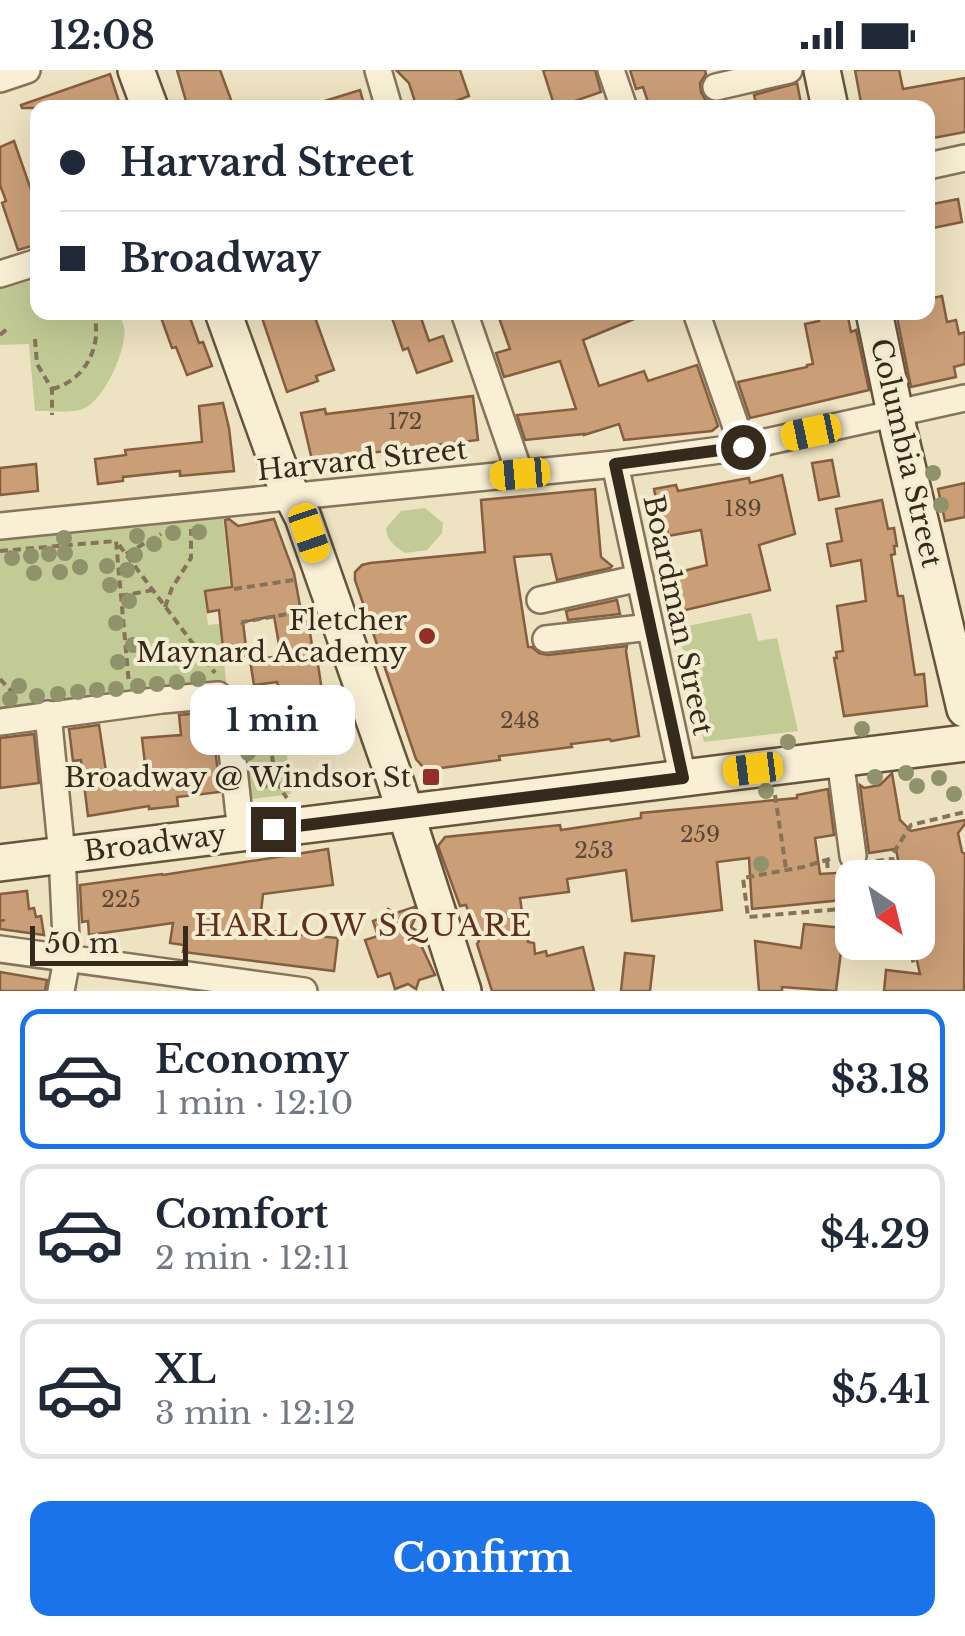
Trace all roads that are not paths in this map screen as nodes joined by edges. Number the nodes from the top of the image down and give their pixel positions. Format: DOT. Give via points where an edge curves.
graph roads {
  1 [pos="27,70"];
  2 [pos="136,70"];
  3 [pos="378,70"];
  4 [pos="611,70"];
  5 [pos="790,70"];
  6 [pos="822,70"];
  7 [pos="0,79"];
  8 [pos="716,88"];
  9 [pos="147,100"];
  10 [pos="387,100"];
  11 [pos="621,100"];
  12 [pos="828,100"];
  13 [pos="965,158"];
  14 [pos="935,164"];
  15 [pos="30,265"];
  16 [pos="0,274"];
  17 [pos="227,320"];
  18 [pos="467,320"];
  19 [pos="699,320"];
  20 [pos="876,320"];
  21 [pos="965,398"];
  22 [pos="895,412"];
  23 [pos="743,447"];
  24 [pos="615,464"];
  25 [pos="520,474"];
  26 [pos="294,496"];
  27 [pos="0,526"];
  28 [pos="640,578"];
  29 [pos="540,600"];
  30 [pos="650,627"];
  31 [pos="546,638"];
  32 [pos="965,710"];
  33 [pos="48,714"];
  34 [pos="0,722"];
  35 [pos="965,743"];
  36 [pos="840,758"];
  37 [pos="683,778"];
  38 [pos="404,812"];
  39 [pos="241,832"];
  40 [pos="62,855"];
  41 [pos="840,858"];
  42 [pos="0,862"];
  43 [pos="0,950"];
  44 [pos="67,959"];
  45 [pos="291,990"];
  46 [pos="61,991"];
  47 [pos="463,991"];
  1 -- 7 [label="street"];
  2 -- 9 [label="main road"];
  3 -- 10 [label="street"];
  4 -- 11 [label="street"];
  5 -- 8 [label="street"];
  6 -- 12 [label="main road"];
  13 -- 14 [label="street"];
  15 -- 16 [label="street"];
  17 -- 26 [label="main road"];
  18 -- 25 [label="street"];
  19 -- 23 [label="street"];
  20 -- 22 [label="main road, Columbia Street"];
  21 -- 22 [label="street, Harvard Street"];
  22 -- 23 [label="street, Harvard Street"];
  22 -- 32 [label="main road, Columbia Street"];
  23 -- 24 [label="street, Harvard Street"];
  24 -- 25 [label="street, Harvard Street"];
  24 -- 28 [label="street, Boardman Street"];
  25 -- 26 [label="street, Harvard Street"];
  26 -- 27 [label="street, Harvard Street"];
  26 -- 38 [label="main road"];
  28 -- 29 [label="street"];
  28 -- 30 [label="street, Boardman Street"];
  30 -- 31 [label="street"];
  30 -- 37 [label="street, Boardman Street"];
  33 -- 34 [label="street"];
  33 -- 39 [label="street" via="221,698"];
  33 -- 40 [label="street"];
  35 -- 36 [label="main road, Broadway"];
  36 -- 37 [label="main road, Broadway"];
  36 -- 41 [label="street"];
  37 -- 38 [label="main road, Broadway"];
  38 -- 39 [label="main road, Broadway"];
  38 -- 47 [label="main road"];
  39 -- 40 [label="main road, Broadway"];
  40 -- 42 [label="main road, Broadway"];
  40 -- 44 [label="street"];
  43 -- 44 [label="street"];
  44 -- 45 [label="street"];
  44 -- 46 [label="street"];
}
